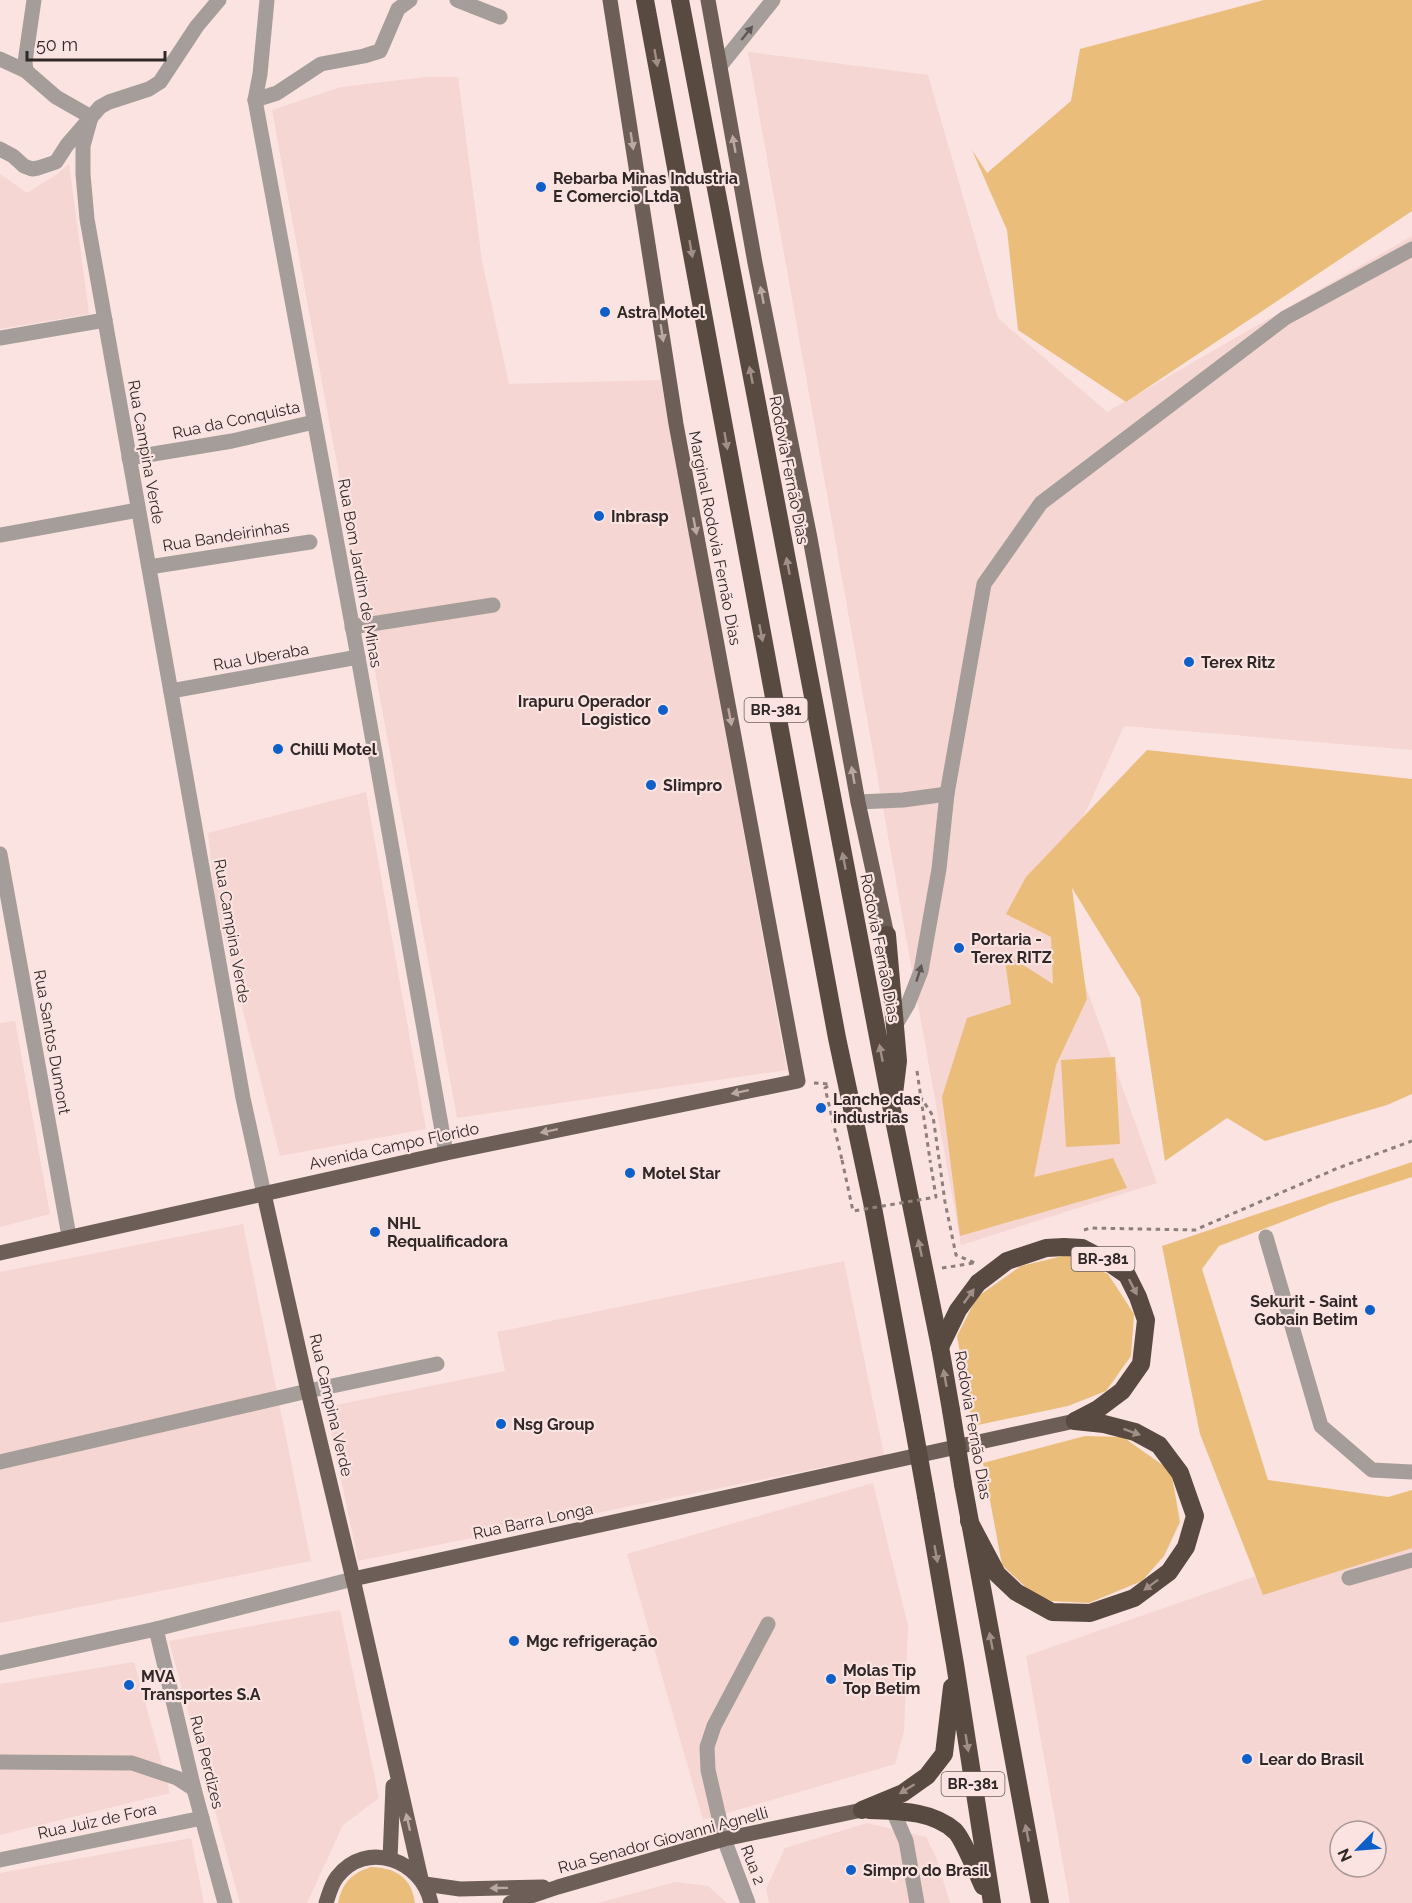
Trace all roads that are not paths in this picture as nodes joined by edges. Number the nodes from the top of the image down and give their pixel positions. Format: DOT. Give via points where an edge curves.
graph roads {
  1 [pos="34,0"];
  2 [pos="219,0"];
  3 [pos="267,0"];
  4 [pos="410,0"];
  5 [pos="457,0"];
  6 [pos="610,0"];
  7 [pos="645,0"];
  8 [pos="680,0"];
  9 [pos="708,0"];
  10 [pos="773,0"];
  11 [pos="500,17"];
  12 [pos="0,59"];
  13 [pos="720,66"];
  14 [pos="26,71"];
  15 [pos="255,100"];
  16 [pos="91,117"];
  17 [pos="0,149"];
  18 [pos="1412,249"];
  19 [pos="105,320"];
  20 [pos="0,338"];
  21 [pos="314,422"];
  22 [pos="129,458"];
  23 [pos="138,510"];
  24 [pos="0,535"];
  25 [pos="310,542"];
  26 [pos="149,567"];
  27 [pos="493,605"];
  28 [pos="352,627"];
  29 [pos="358,657"];
  30 [pos="171,691"];
  31 [pos="947,794"];
  32 [pos="858,802"];
  33 [pos="0,854"];
  34 [pos="887,935"];
  35 [pos="895,1026"];
  36 [pos="798,1081"];
  37 [pos="891,1110"];
  38 [pos="446,1153"];
  39 [pos="264,1194"];
  40 [pos="69,1236"];
  41 [pos="1266,1237"];
  42 [pos="0,1253"];
  43 [pos="940,1347"];
  44 [pos="437,1364"];
  45 [pos="308,1391"];
  46 [pos="1075,1421"];
  47 [pos="0,1462"];
  48 [pos="1412,1472"];
  49 [pos="969,1521"];
  50 [pos="1412,1560"];
  51 [pos="1349,1578"];
  52 [pos="353,1579"];
  53 [pos="768,1624"];
  54 [pos="156,1629"];
  55 [pos="0,1663"];
  56 [pos="955,1664"];
  57 [pos="390,1744"];
  58 [pos="0,1762"];
  59 [pos="194,1789"];
  60 [pos="862,1810"];
  61 [pos="893,1811"];
  62 [pos="202,1818"];
  63 [pos="724,1839"];
  64 [pos="390,1859"];
  65 [pos="0,1860"];
  66 [pos="423,1881"];
  67 [pos="558,1887"];
  68 [pos="1040,1899"];
  69 [pos="225,1903"];
  70 [pos="326,1903"];
  71 [pos="431,1903"];
  72 [pos="510,1903"];
  73 [pos="748,1903"];
  74 [pos="917,1903"];
  75 [pos="992,1903"];
  1 -- 14 [label="street"];
  2 -- 16 [label="street" via="160,82 109,102"];
  3 -- 15 [label="street, Rua Bom Jardim de Minas"];
  4 -- 15 [label="street" via="398,9 380,51 321,64 277,93"];
  5 -- 11 [label="street"];
  6 -- 36 [label="main road, Marginal Rodovia Fernão Dias / BR-381, one-way" via="676,424"];
  7 -- 56 [label="highway, BR-381, one-way, bridge" via="837,1081 872,1202"];
  37 -- 8 [label="highway, Rodovia Fernão Dias / BR-381, one-way"];
  9 -- 13 [label="main road, Rodovia Fernão Dias / BR-381"];
  13 -- 10 [label="street, one-way"];
  12 -- 14 [label="street"];
  32 -- 13 [label="main road, Rodovia Fernão Dias / BR-381, one-way"];
  14 -- 16 [label="street" via="56,98"];
  15 -- 21 [label="street, Rua Bom Jardim de Minas"];
  16 -- 17 [label="street" via="56,162 32,169"];
  16 -- 19 [label="street, Rua Campina Verde" via="83,147 82,174"];
  18 -- 31 [label="street" via="1285,318 1041,503 984,584"];
  19 -- 20 [label="street"];
  19 -- 22 [label="street, Rua Campina Verde"];
  21 -- 22 [label="street, Rua da Conquista"];
  21 -- 28 [label="street, Rua Bom Jardim de Minas"];
  22 -- 23 [label="street, Rua Campina Verde"];
  23 -- 24 [label="street"];
  23 -- 26 [label="street, Rua Campina Verde"];
  25 -- 26 [label="street, Rua Bandeirinhas"];
  26 -- 30 [label="street, Rua Campina Verde"];
  27 -- 28 [label="street"];
  28 -- 29 [label="street, Rua Bom Jardim de Minas"];
  29 -- 30 [label="street, Rua Uberaba"];
  29 -- 38 [label="street, Rua Bom Jardim de Minas"];
  30 -- 39 [label="street, Rua Campina Verde" via="243,1098"];
  31 -- 32 [label="street"];
  35 -- 31 [label="street, one-way" via="921,971"];
  32 -- 34 [label="main road, Rodovia Fernão Dias / BR-381"];
  33 -- 40 [label="street, Rua Santos Dumont"];
  34 -- 35 [label="highway, BR-381"];
  35 -- 37 [label="highway, BR-381" via="898,1061"];
  36 -- 38 [label="main road, Avenida Campo Florido, one-way"];
  43 -- 37 [label="highway, Rodovia Fernão Dias / BR-381, one-way"];
  38 -- 39 [label="main road, Avenida Campo Florido"];
  39 -- 40 [label="main road, Avenida Campo Florido"];
  39 -- 45 [label="main road, Rua Campina Verde"];
  40 -- 42 [label="main road, Avenida Campo Florido"];
  41 -- 48 [label="street" via="1322,1426 1372,1470"];
  43 -- 46 [label="highway, BR-381, one-way" via="958,1310 978,1283 1007,1261 1047,1248 1064,1247 1082,1248 1105,1260 1127,1275 1146,1320 1140,1364 1122,1391"];
  49 -- 43 [label="highway, Rodovia Fernão Dias / BR-381, one-way, bridge"];
  44 -- 45 [label="street"];
  45 -- 47 [label="street"];
  45 -- 52 [label="main road, Rua Campina Verde"];
  46 -- 49 [label="highway, one-way" via="1135,1432 1159,1445 1180,1473 1195,1516 1186,1547 1169,1572 1123,1602 1090,1613 1052,1612 1016,1592 997,1574"];
  46 -- 52 [label="main road, Rua Barra Longa"];
  68 -- 49 [label="highway, Rodovia Fernão Dias / BR-381, one-way"];
  50 -- 51 [label="street"];
  52 -- 54 [label="street, Rua Barra Longa"];
  52 -- 57 [label="main road, Rua Campina Verde"];
  53 -- 63 [label="street, Rua 2" via="714,1726 707,1747 708,1770"];
  54 -- 55 [label="street, Rua Barra Longa"];
  54 -- 59 [label="street, Rua Perdizes"];
  56 -- 60 [label="highway, one-way" via="944,1754 927,1776 903,1793"];
  56 -- 75 [label="highway, BR-381, one-way"];
  57 -- 64 [label="main road, Rua Campina Verde" via="394,1794"];
  66 -- 57 [label="main road, Rua Campina Verde, one-way"];
  58 -- 59 [label="street" via="132,1763 177,1778"];
  59 -- 62 [label="street, Rua Perdizes"];
  60 -- 61 [label="highway"];
  60 -- 63 [label="main road, Rua Senador Giovanni Agnelli"];
  61 -- 74 [label="street" via="906,1841"];
  61 -- 75 [label="highway" via="935,1818 957,1832"];
  62 -- 65 [label="street, Rua Juiz de Fora"];
  62 -- 69 [label="street, Rua Perdizes"];
  63 -- 67 [label="main road, Rua Senador Giovanni Agnelli"];
  63 -- 73 [label="street, Rua 2"];
  64 -- 66 [label="main road" via="410,1868"];
  64 -- 70 [label="main road" via="365,1859 350,1866 338,1876"];
  67 -- 66 [label="main road, one-way" via="460,1889"];
  66 -- 71 [label="main road, Rua Campina Verde"];
  67 -- 72 [label="main road, Rua Senador Giovanni Agnelli"];
}
